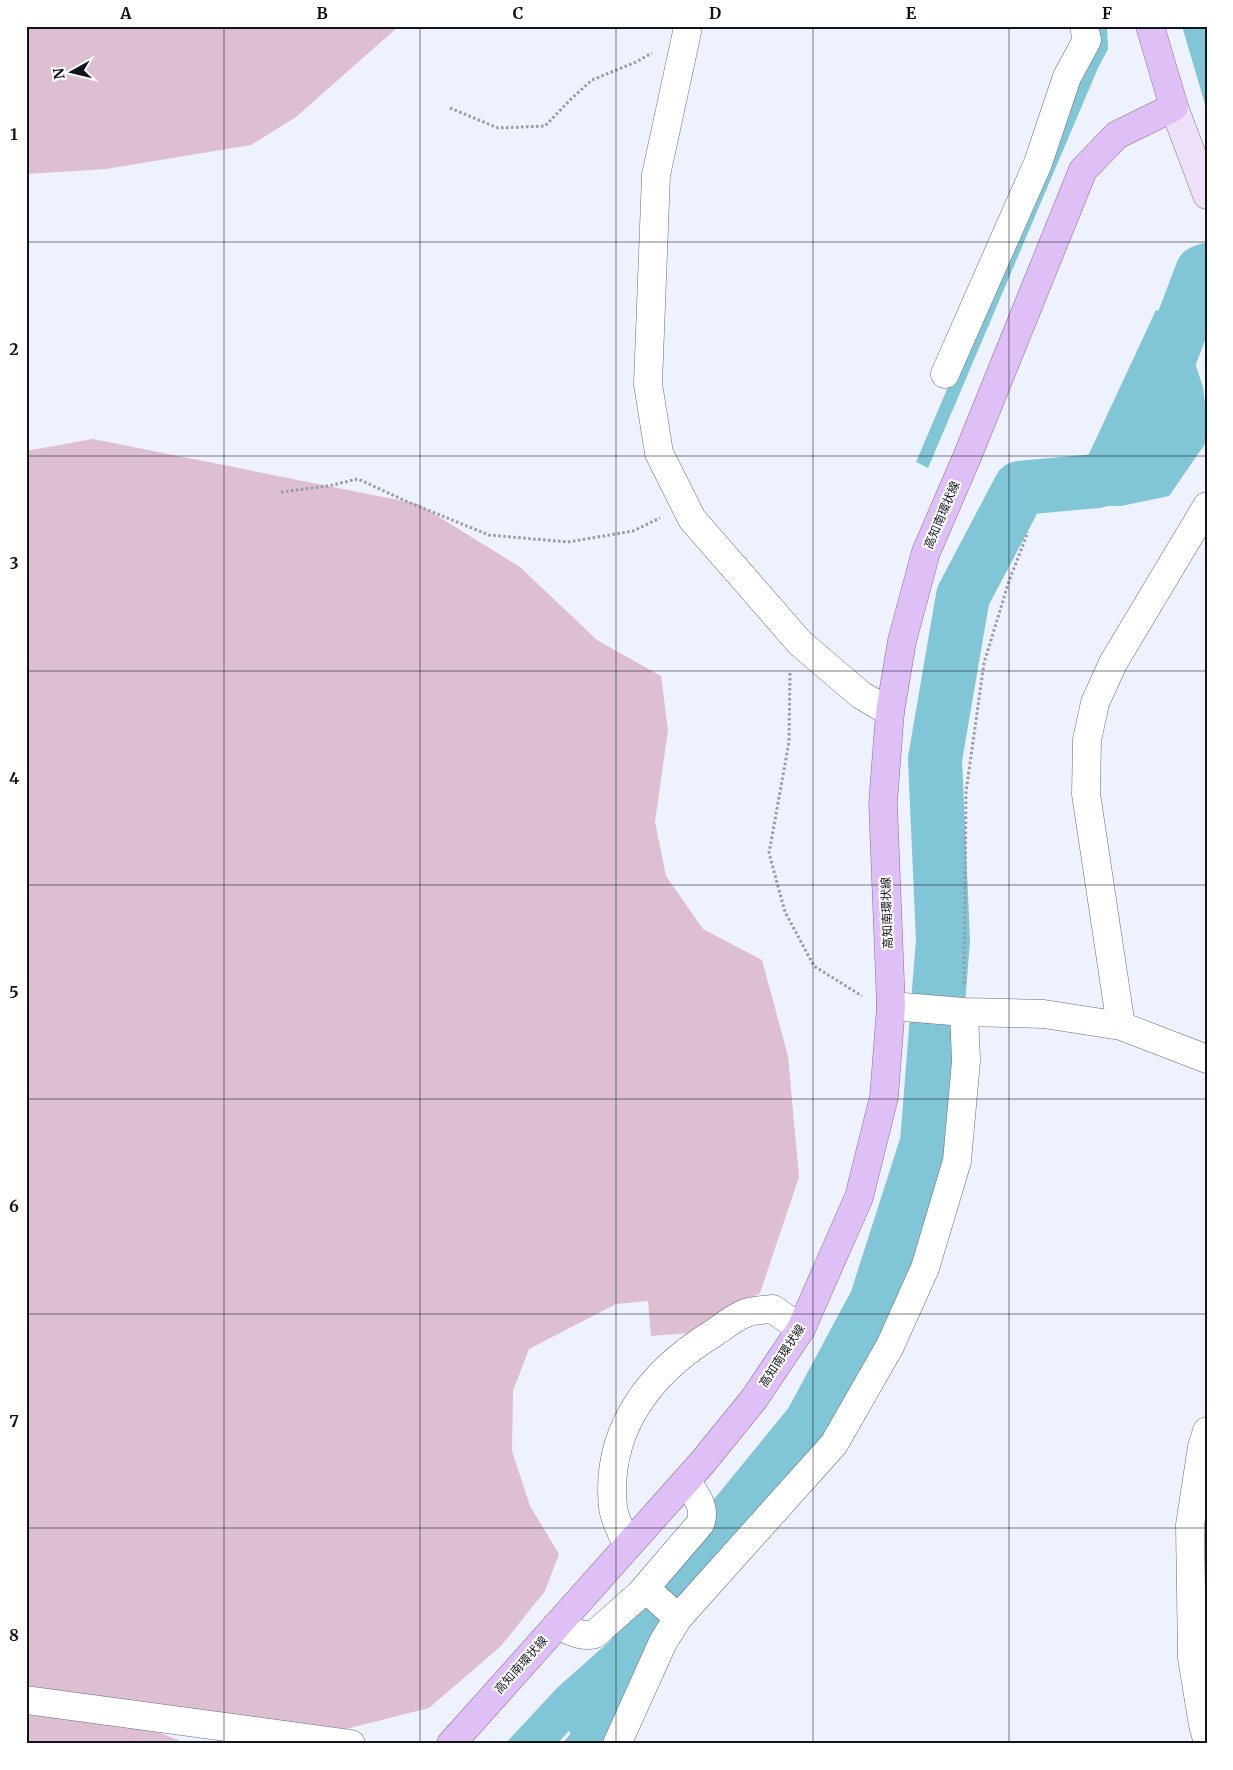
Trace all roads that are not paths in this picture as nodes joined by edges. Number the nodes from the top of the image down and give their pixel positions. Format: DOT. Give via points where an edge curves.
graph roads {
  1 [pos="1084,26"];
  2 [pos="1150,26"];
  3 [pos="687,29"];
  4 [pos="1174,107"];
  5 [pos="1207,195"];
  6 [pos="945,374"];
  7 [pos="1207,506"];
  8 [pos="890,712"];
  9 [pos="904,1007"];
  10 [pos="964,1012"];
  11 [pos="1121,1026"];
  12 [pos="1207,1059"];
  13 [pos="801,1330"];
  14 [pos="1207,1431"];
  15 [pos="686,1481"];
  16 [pos="627,1546"];
  17 [pos="648,1591"];
  18 [pos="676,1616"];
  19 [pos="557,1625"];
  20 [pos="26,1700"];
  21 [pos="1207,1739"];
  22 [pos="351,1744"];
  23 [pos="452,1744"];
  24 [pos="617,1744"];
  1 -- 6 [label="street" via="1087,40 1067,77 1038,163"];
  2 -- 4 [label="main road"];
  3 -- 8 [label="street" via="656,175 648,384 659,454 692,519 800,643 861,695"];
  4 -- 5 [label="main road"];
  4 -- 8 [label="main road, 高知南環状線" via="1116,135 1082,170 926,552 902,642"];
  7 -- 11 [label="street" via="1113,663 1095,703 1086,740 1086,794"];
  8 -- 9 [label="main road, 高知南環状線" via="883,803"];
  9 -- 10 [label="street"];
  9 -- 13 [label="main road, 高知南環状線" via="859,1197"];
  10 -- 11 [label="street" via="1044,1014"];
  10 -- 18 [label="street" via="966,1061 957,1160 925,1268 890,1346 834,1444"];
  11 -- 12 [label="street"];
  13 -- 15 [label="main road, 高知南環状線" via="754,1399"];
  13 -- 16 [label="street" via="773,1309 746,1313 694,1345 668,1366 644,1393 634,1408 616,1453 613,1478 613,1508"];
  14 -- 21 [label="street" via="1190,1525 1192,1658"];
  15 -- 16 [label="main road, 高知南環状線"];
  15 -- 17 [label="street" via="701,1503 703,1519"];
  16 -- 19 [label="main road, 高知南環状線"];
  17 -- 18 [label="street"];
  17 -- 19 [label="street" via="595,1634 581,1635"];
  18 -- 24 [label="street"];
  19 -- 23 [label="main road, 高知南環状線"];
  20 -- 22 [label="street"];
}
